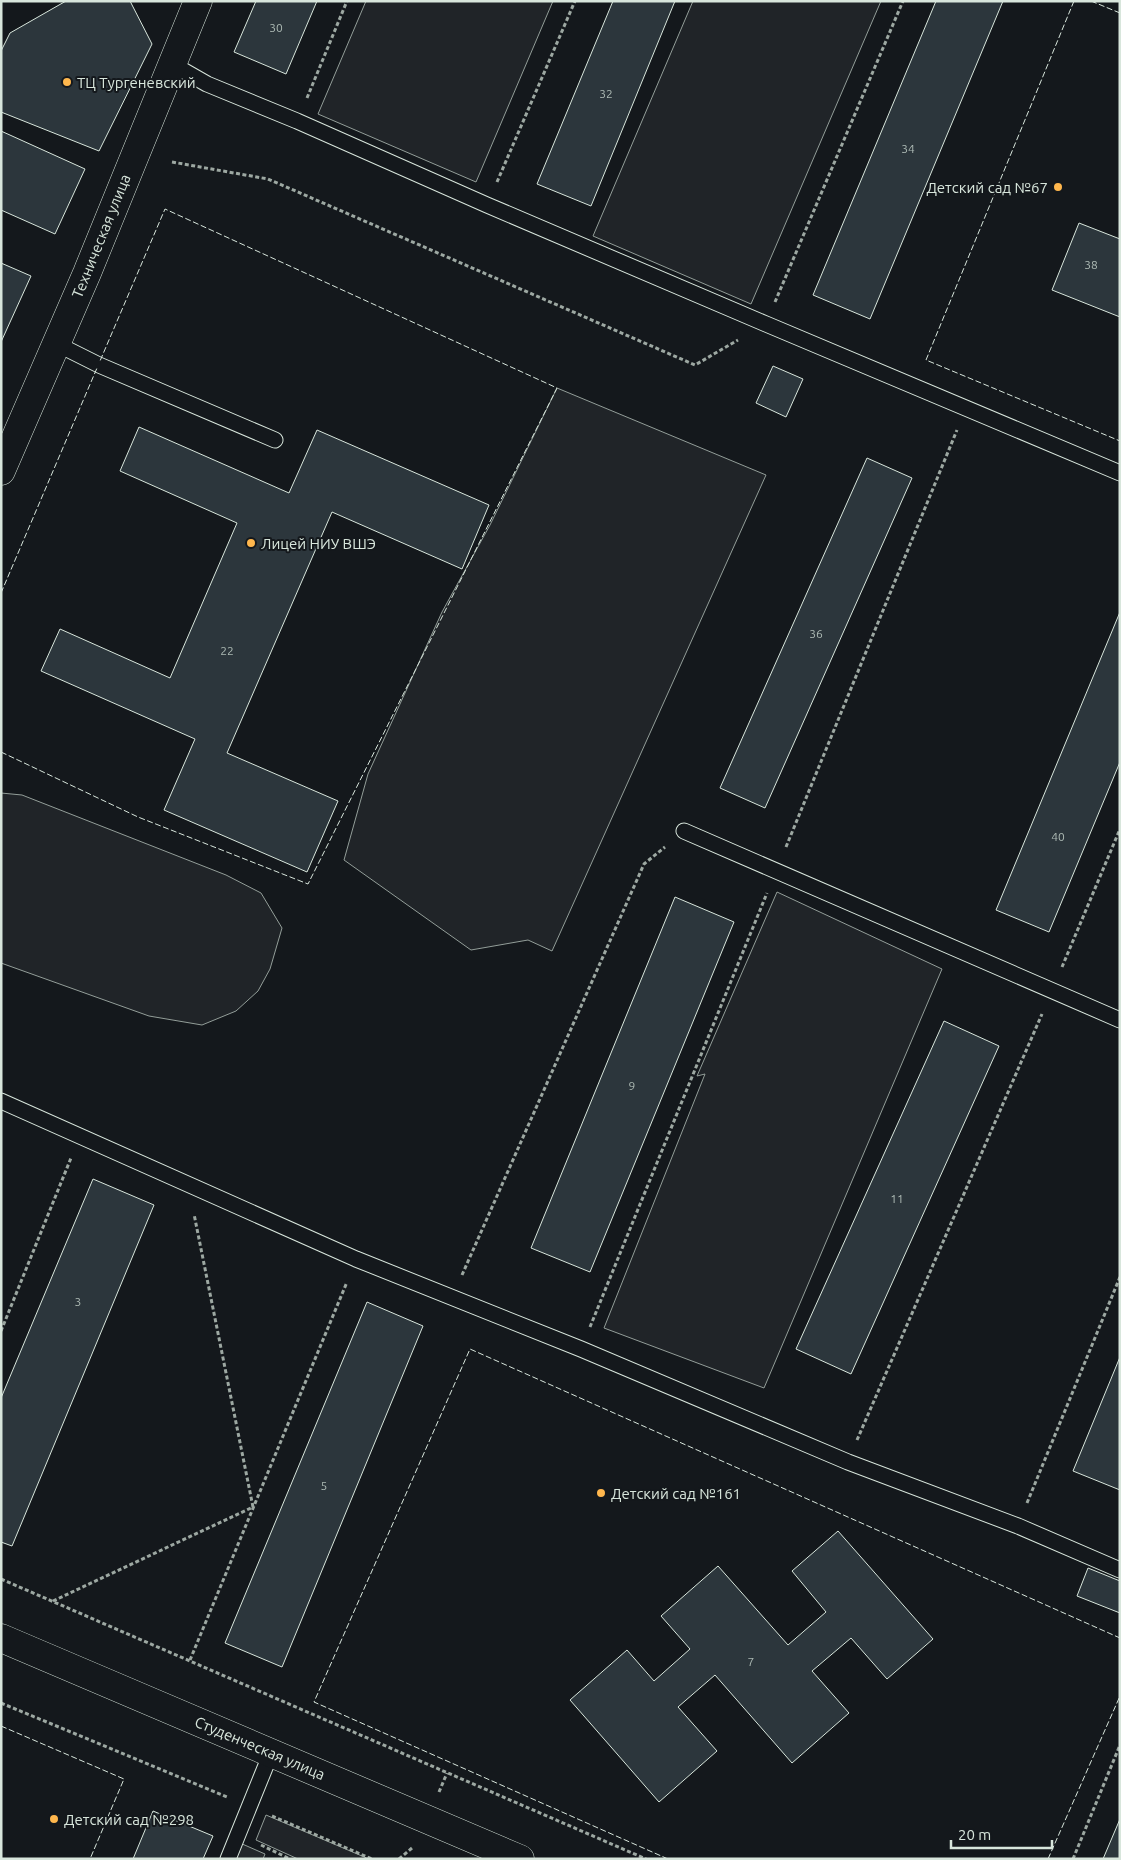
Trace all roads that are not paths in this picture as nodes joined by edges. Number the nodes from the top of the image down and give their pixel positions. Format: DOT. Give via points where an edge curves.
graph roads {
  1 [pos="198,1"];
  2 [pos="172,64"];
  3 [pos="55,343"];
  4 [pos="275,440"];
  5 [pos="1,471"];
  6 [pos="1120,473"];
  7 [pos="684,830"];
  8 [pos="1120,1020"];
  9 [pos="1,1101"];
  10 [pos="1120,1570"];
  11 [pos="1,1638"];
  12 [pos="272,1753"];
  13 [pos="228,1859"];
  14 [pos="520,1859"];
  1 -- 2 [label="street, Техническая улица"];
  2 -- 3 [label="street, Техническая улица"];
  2 -- 6 [label="lane" via="207,84 487,205"];
  3 -- 4 [label="lane"];
  3 -- 5 [label="street, Техническая улица"];
  7 -- 8 [label="lane"];
  9 -- 10 [label="lane" via="356,1259 581,1349 848,1462 1018,1526"];
  11 -- 12 [label="street, Студенческая улица"];
  12 -- 13 [label="lane"];
  12 -- 14 [label="street, Студенческая улица"];
}
